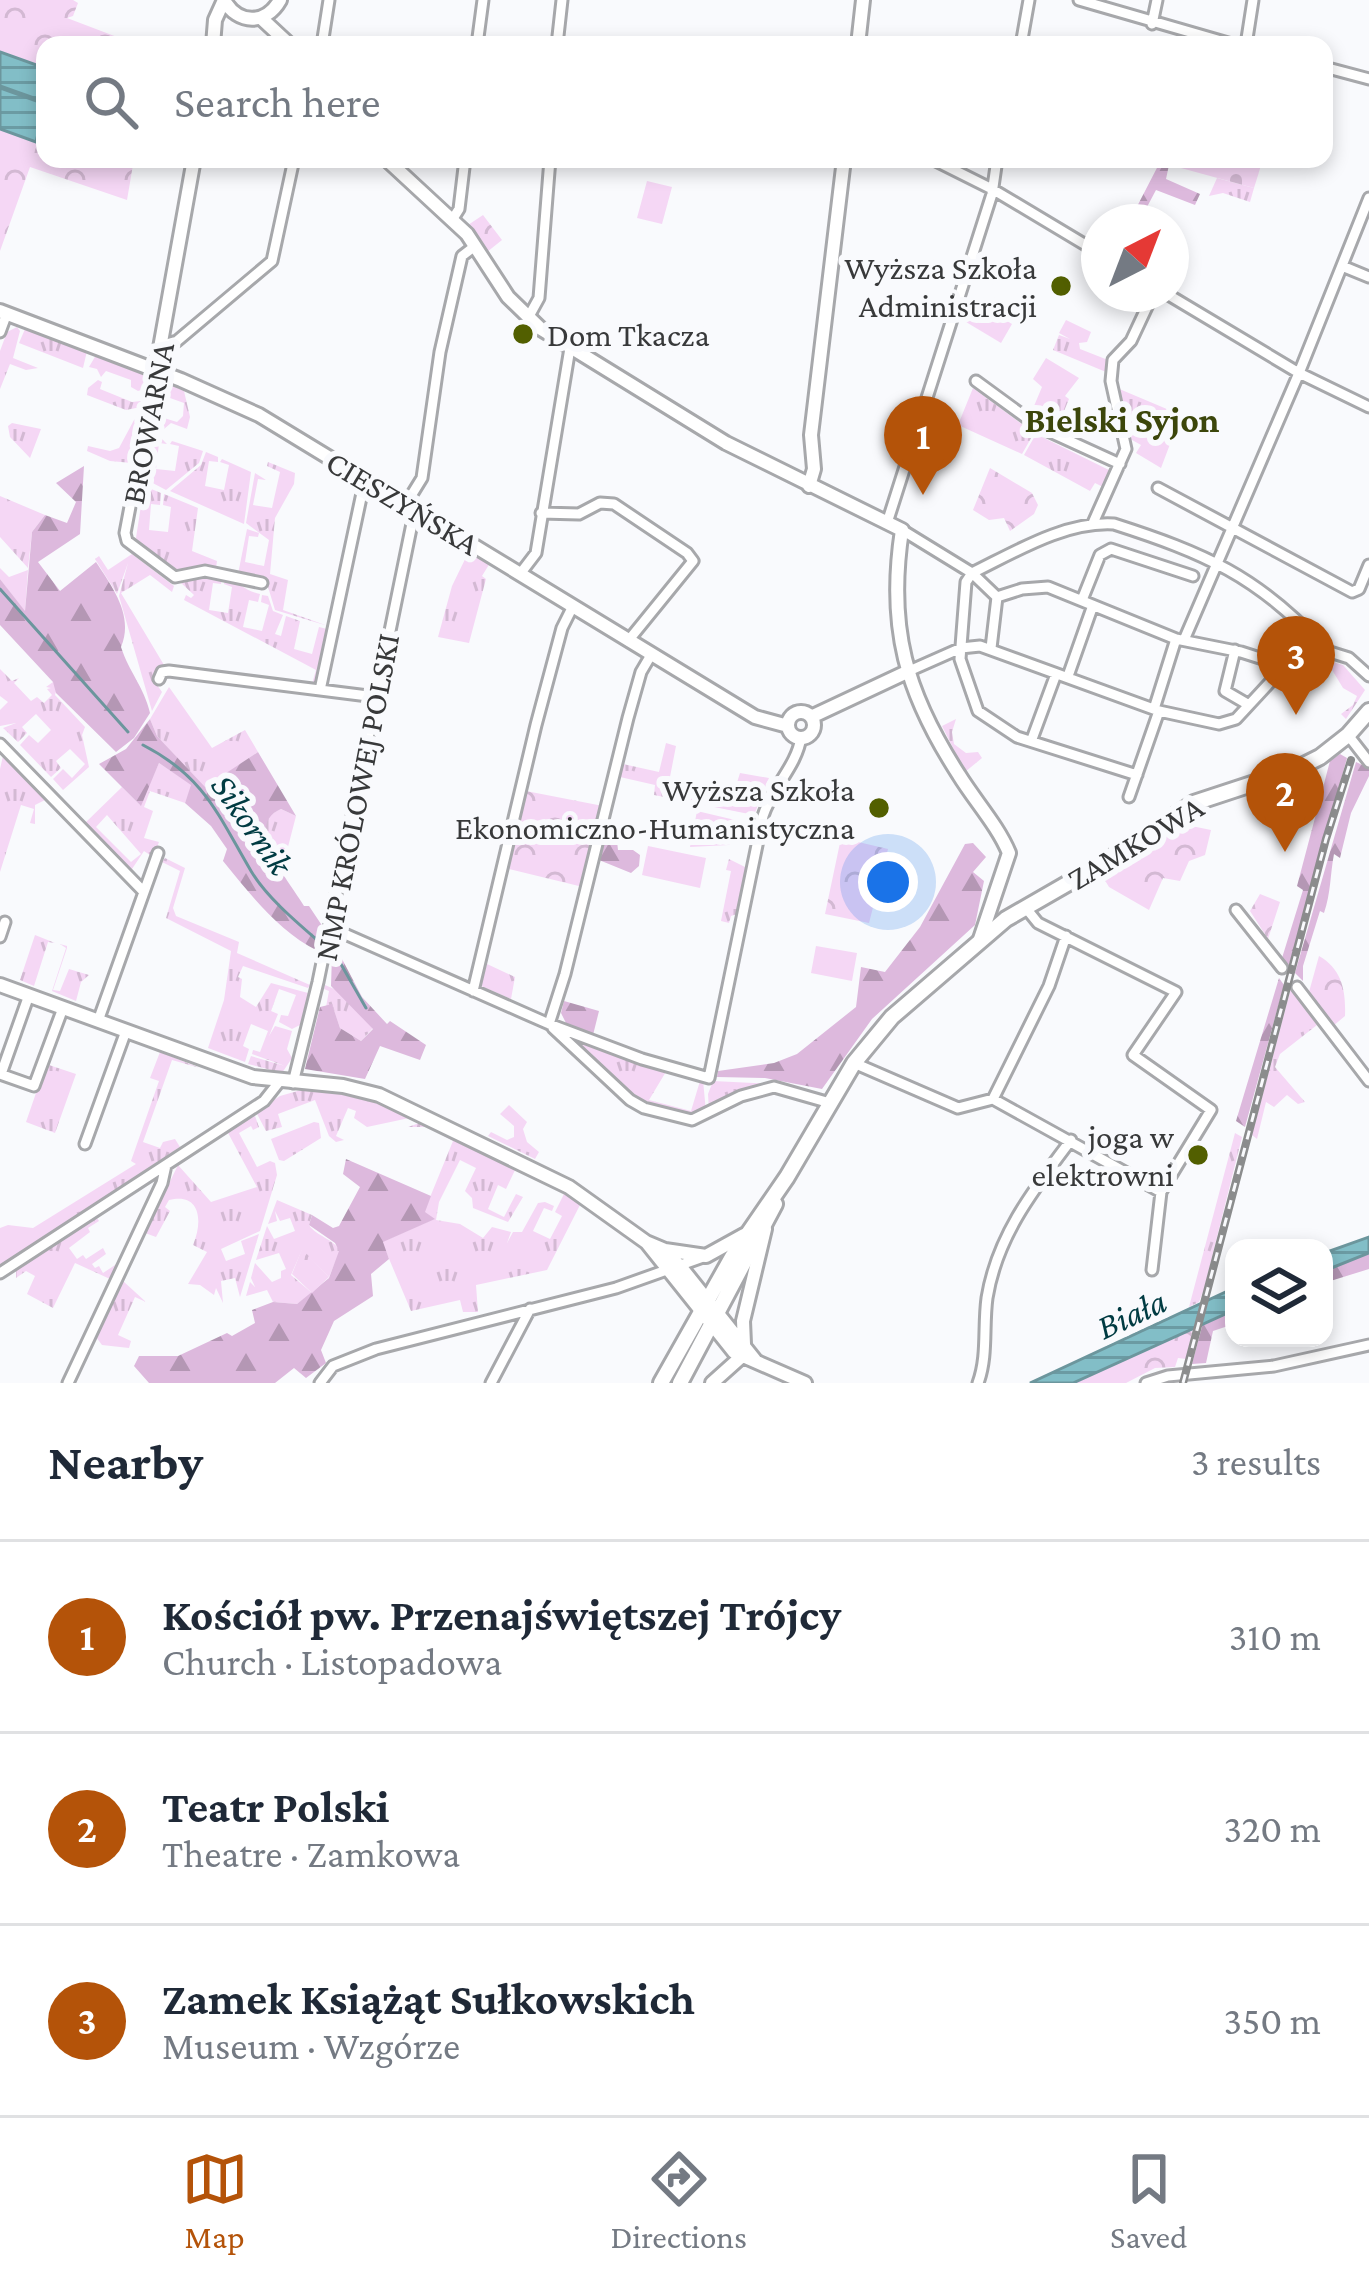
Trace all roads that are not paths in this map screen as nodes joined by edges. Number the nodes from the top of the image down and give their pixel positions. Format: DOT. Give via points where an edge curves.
graph roads {
  1 [pos="224,0"];
  2 [pos="328,0"];
  3 [pos="483,0"];
  4 [pos="562,0"];
  5 [pos="863,0"];
  6 [pos="1030,0"];
  7 [pos="1078,0"];
  8 [pos="1157,0"];
  9 [pos="1253,0"];
  10 [pos="278,4"];
  11 [pos="236,15"];
  12 [pos="261,18"];
  13 [pos="1151,24"];
  14 [pos="215,29"];
  15 [pos="214,36"];
  16 [pos="281,36"];
  17 [pos="286,36"];
  18 [pos="323,36"];
  19 [pos="478,36"];
  20 [pos="558,36"];
  21 [pos="859,36"];
  22 [pos="1023,36"];
  23 [pos="1199,36"];
  24 [pos="1247,36"];
  25 [pos="1333,70"];
  26 [pos="1369,79"];
  27 [pos="192,168"];
  28 [pos="292,168"];
  29 [pos="396,168"];
  30 [pos="464,168"];
  31 [pos="549,168"];
  32 [pos="843,168"];
  33 [pos="950,168"];
  34 [pos="996,168"];
  35 [pos="992,189"];
  36 [pos="1369,198"];
  37 [pos="452,220"];
  38 [pos="1081,242"];
  39 [pos="475,246"];
  40 [pos="1342,266"];
  41 [pos="1369,277"];
  42 [pos="1189,307"];
  43 [pos="3,312"];
  44 [pos="1145,312"];
  45 [pos="528,317"];
  46 [pos="0,332"];
  47 [pos="163,345"];
  48 [pos="570,347"];
  49 [pos="156,370"];
  50 [pos="1299,373"];
  51 [pos="976,381"];
  52 [pos="1369,407"];
  53 [pos="1120,464"];
  54 [pos="365,478"];
  55 [pos="809,486"];
  56 [pos="1158,488"];
  57 [pos="411,507"];
  58 [pos="541,513"];
  59 [pos="887,523"];
  60 [pos="1093,523"];
  61 [pos="1233,528"];
  62 [pos="902,530"];
  63 [pos="1218,563"];
  64 [pos="1369,566"];
  65 [pos="972,573"];
  66 [pos="520,574"];
  67 [pos="1193,576"];
  68 [pos="262,583"];
  69 [pos="997,597"];
  70 [pos="1088,604"];
  71 [pos="573,606"];
  72 [pos="1180,639"];
  73 [pos="628,641"];
  74 [pos="1322,647"];
  75 [pos="961,648"];
  76 [pos="991,648"];
  77 [pos="1235,650"];
  78 [pos="651,655"];
  79 [pos="1285,666"];
  80 [pos="909,671"];
  81 [pos="1062,675"];
  82 [pos="1369,676"];
  83 [pos="159,679"];
  84 [pos="320,690"];
  85 [pos="376,698"];
  86 [pos="1249,705"];
  87 [pos="1156,710"];
  88 [pos="1369,711"];
  89 [pos="811,717"];
  90 [pos="788,726"];
  91 [pos="1348,735"];
  92 [pos="802,737"];
  93 [pos="1032,739"];
  94 [pos="0,744"];
  95 [pos="1369,762"];
  96 [pos="1137,775"];
  97 [pos="1130,796"];
  98 [pos="158,853"];
  99 [pos="143,892"];
  100 [pos="1025,907"];
  101 [pos="1236,910"];
  102 [pos="5,922"];
  103 [pos="329,927"];
  104 [pos="1066,936"];
  105 [pos="0,938"];
  106 [pos="980,939"];
  107 [pos="1282,968"];
  108 [pos="0,985"];
  109 [pos="1297,987"];
  110 [pos="473,991"];
  111 [pos="29,995"];
  112 [pos="63,1008"];
  113 [pos="98,1021"];
  114 [pos="549,1024"];
  115 [pos="126,1030"];
  116 [pos="854,1063"];
  117 [pos="0,1074"];
  118 [pos="1369,1081"];
  119 [pos="286,1083"];
  120 [pos="992,1099"];
  121 [pos="830,1103"];
  122 [pos="1071,1140"];
  123 [pos="86,1144"];
  124 [pos="166,1165"];
  125 [pos="787,1178"];
  126 [pos="1161,1192"];
  127 [pos="765,1227"];
  128 [pos="749,1230"];
  129 [pos="652,1245"];
  130 [pos="706,1256"];
  131 [pos="674,1268"];
  132 [pos="1152,1270"];
  133 [pos="0,1274"];
  134 [pos="530,1309"];
  135 [pos="710,1315"];
  136 [pos="1369,1345"];
  137 [pos="748,1356"];
  138 [pos="1256,1375"];
  139 [pos="68,1383"];
  140 [pos="320,1383"];
  141 [pos="491,1383"];
  142 [pos="661,1383"];
  143 [pos="680,1383"];
  144 [pos="712,1383"];
  145 [pos="805,1383"];
  146 [pos="978,1383"];
  147 [pos="1146,1383"];
  1 -- 11 [label="street"];
  1 -- 14 [label="street"];
  2 -- 18 [label="street"];
  3 -- 19 [label="street"];
  4 -- 20 [label="street"];
  5 -- 21 [label="street"];
  6 -- 22 [label="street"];
  7 -- 13 [label="street"];
  8 -- 13 [label="street"];
  9 -- 24 [label="street"];
  10 -- 12 [label="street"];
  10 -- 17 [label="street"];
  11 -- 12 [label="street"];
  11 -- 14 [label="street"];
  12 -- 16 [label="street"];
  13 -- 23 [label="street"];
  14 -- 15 [label="street"];
  25 -- 26 [label="street"];
  27 -- 47 [label="street, BROWARNA"];
  28 -- 47 [label="street" via="272,260"];
  29 -- 37 [label="street"];
  30 -- 37 [label="street"];
  31 -- 45 [label="street" via="539,298"];
  32 -- 55 [label="street"];
  33 -- 35 [label="street"];
  34 -- 35 [label="street"];
  35 -- 38 [label="street"];
  35 -- 59 [label="street"];
  36 -- 40 [label="street"];
  37 -- 39 [label="street"];
  39 -- 45 [label="street"];
  39 -- 57 [label="street, NMP KRÓLOWEJ POLSKI" via="461,256"];
  40 -- 41 [label="street"];
  40 -- 50 [label="street"];
  42 -- 50 [label="street"];
  43 -- 46 [label="street"];
  43 -- 49 [label="street, CIESZYŃSKA"];
  44 -- 53 [label="street" via="1113,360 1126,449"];
  45 -- 48 [label="street"];
  47 -- 49 [label="street, BROWARNA"];
  48 -- 55 [label="street"];
  48 -- 58 [label="street"];
  49 -- 54 [label="street, CIESZYŃSKA" via="259,415"];
  49 -- 68 [label="street, BROWARNA" via="128,542 175,577 205,572"];
  50 -- 52 [label="street"];
  50 -- 61 [label="street"];
  51 -- 53 [label="street" via="1039,427"];
  53 -- 60 [label="street"];
  54 -- 57 [label="street, CIESZYŃSKA"];
  54 -- 84 [label="street"];
  55 -- 59 [label="street"];
  56 -- 61 [label="street"];
  57 -- 66 [label="street, CIESZYŃSKA"];
  57 -- 85 [label="street, NMP KRÓLOWEJ POLSKI"];
  58 -- 66 [label="street" via="536,553"];
  58 -- 73 [label="street" via="614,504 693,561"];
  59 -- 62 [label="street"];
  60 -- 63 [label="street"];
  60 -- 65 [label="street"];
  61 -- 63 [label="street"];
  61 -- 64 [label="street" via="1352,592"];
  62 -- 65 [label="street"];
  62 -- 80 [label="street" via="896,620"];
  63 -- 72 [label="street"];
  63 -- 74 [label="street" via="1273,596"];
  65 -- 69 [label="street"];
  65 -- 75 [label="street"];
  66 -- 71 [label="street, CIESZYŃSKA"];
  67 -- 70 [label="street" via="1117,549 1100,555"];
  69 -- 70 [label="street" via="1036,586"];
  69 -- 76 [label="street"];
  70 -- 72 [label="street"];
  70 -- 81 [label="street"];
  71 -- 73 [label="street, CIESZYŃSKA"];
  71 -- 110 [label="street"];
  72 -- 77 [label="street"];
  72 -- 87 [label="street"];
  73 -- 78 [label="street, CIESZYŃSKA"];
  74 -- 79 [label="street"];
  74 -- 82 [label="street"];
  75 -- 76 [label="street"];
  75 -- 80 [label="street"];
  75 -- 93 [label="street" via="978,711"];
  76 -- 81 [label="street"];
  77 -- 79 [label="street"];
  77 -- 86 [label="street" via="1225,691"];
  78 -- 90 [label="street, CIESZYŃSKA" via="755,717"];
  78 -- 114 [label="street" via="640,672"];
  79 -- 86 [label="street"];
  80 -- 89 [label="street"];
  80 -- 106 [label="street" via="949,758 1008,850"];
  81 -- 87 [label="street"];
  81 -- 93 [label="street"];
  83 -- 84 [label="street" via="169,671"];
  84 -- 85 [label="street"];
  85 -- 103 [label="street, NMP KRÓLOWEJ POLSKI"];
  86 -- 87 [label="street" via="1225,724"];
  87 -- 96 [label="street"];
  88 -- 91 [label="main road, ZAMKOWA"];
  89 -- 90 [label="street" via="796,713"];
  89 -- 92 [label="street" via="813,728"];
  90 -- 92 [label="street"];
  91 -- 95 [label="street"];
  91 -- 100 [label="main road, ZAMKOWA" via="1294,770 1194,803"];
  92 -- 114 [label="street" via="763,816 709,1078"];
  93 -- 96 [label="street"];
  94 -- 99 [label="street"];
  96 -- 97 [label="street"];
  98 -- 99 [label="street"];
  99 -- 113 [label="street"];
  100 -- 104 [label="street"];
  100 -- 106 [label="main road, ZAMKOWA"];
  101 -- 107 [label="street"];
  102 -- 105 [label="street"];
  103 -- 110 [label="street"];
  103 -- 119 [label="street, NMP KRÓLOWEJ POLSKI"];
  104 -- 120 [label="street"];
  104 -- 126 [label="street" via="1176,992 1133,1055 1211,1110"];
  106 -- 116 [label="main road, ZAMKOWA" via="878,1030"];
  108 -- 111 [label="street"];
  109 -- 118 [label="street"];
  110 -- 114 [label="street"];
  111 -- 112 [label="street"];
  111 -- 117 [label="street"];
  112 -- 113 [label="street"];
  112 -- 117 [label="street" via="34,1086"];
  113 -- 115 [label="street"];
  114 -- 121 [label="street" via="644,1108 697,1119 774,1087"];
  115 -- 119 [label="street"];
  115 -- 123 [label="street"];
  116 -- 120 [label="street" via="958,1108"];
  116 -- 121 [label="main road, ZAMKOWA"];
  119 -- 124 [label="street"];
  119 -- 129 [label="street" via="343,1085 388,1099 569,1187"];
  120 -- 122 [label="street"];
  121 -- 125 [label="main road, ZAMKOWA"];
  122 -- 126 [label="street"];
  122 -- 146 [label="street" via="1005,1237"];
  124 -- 133 [label="street"];
  124 -- 139 [label="street"];
  125 -- 127 [label="main road"];
  125 -- 128 [label="main road"];
  126 -- 132 [label="street"];
  127 -- 135 [label="main road"];
  127 -- 137 [label="street" via="742,1321"];
  128 -- 130 [label="street"];
  128 -- 135 [label="main road"];
  129 -- 130 [label="street"];
  129 -- 131 [label="street"];
  130 -- 131 [label="street"];
  131 -- 134 [label="street"];
  131 -- 135 [label="street"];
  134 -- 140 [label="street" via="376,1349 333,1366"];
  134 -- 141 [label="street"];
  135 -- 137 [label="street"];
  135 -- 142 [label="main road"];
  135 -- 143 [label="main road"];
  136 -- 138 [label="street"];
  137 -- 144 [label="street"];
  137 -- 145 [label="street"];
  138 -- 147 [label="street"];
}
